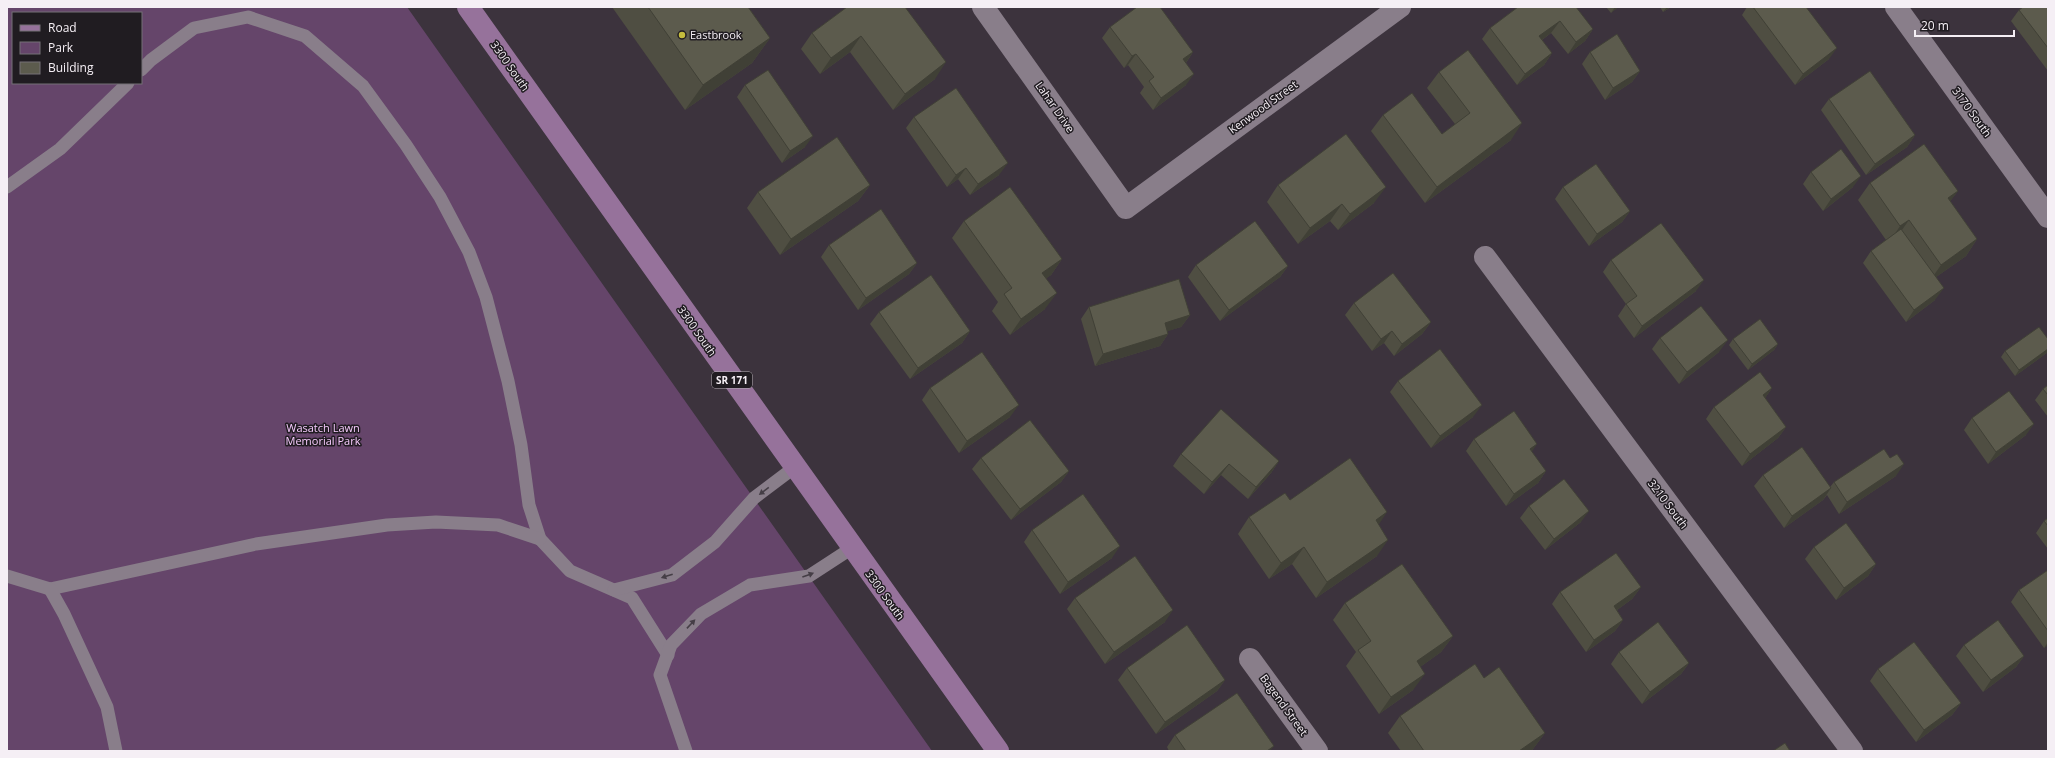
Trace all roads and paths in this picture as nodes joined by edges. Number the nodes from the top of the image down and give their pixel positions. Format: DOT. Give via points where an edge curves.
graph roads {
  1 [pos="468,7"];
  2 [pos="983,7"];
  3 [pos="1400,7"];
  4 [pos="1896,7"];
  5 [pos="142,69"];
  6 [pos="127,84"];
  7 [pos="7,187"];
  8 [pos="1126,208"];
  9 [pos="2046,211"];
  10 [pos="1485,257"];
  11 [pos="795,468"];
  12 [pos="540,539"];
  13 [pos="852,548"];
  14 [pos="7,576"];
  15 [pos="50,589"];
  16 [pos="614,590"];
  17 [pos="668,655"];
  18 [pos="1250,659"];
  19 [pos="116,751"];
  20 [pos="686,751"];
  21 [pos="998,751"];
  22 [pos="1317,751"];
  23 [pos="1852,751"];
  1 -- 11 [label="main road, 3300 South / SR 171"];
  2 -- 8 [label="street, Lahar Drive"];
  3 -- 8 [label="street, Kenwood Street"];
  4 -- 9 [label="street, 3170 South"];
  5 -- 12 [label="lane" via="194,28 248,17 305,36 363,86 440,197 469,252 486,297 508,382 521,445 529,505"];
  6 -- 7 [label="lane" via="60,149"];
  10 -- 23 [label="street, 3210 South"];
  11 -- 13 [label="main road, 3300 South / SR 171"];
  11 -- 16 [label="lane, one-way" via="754,498 715,542 672,575"];
  12 -- 15 [label="lane" via="498,526 436,522 387,525 256,544"];
  12 -- 16 [label="lane" via="570,571"];
  17 -- 13 [label="lane, one-way" via="671,645 701,614 750,585 809,576"];
  13 -- 21 [label="main road, 3300 South / SR 171"];
  14 -- 15 [label="lane"];
  15 -- 19 [label="lane" via="107,707"];
  16 -- 17 [label="lane" via="632,598"];
  17 -- 20 [label="lane" via="660,675"];
  18 -- 22 [label="street, Bagend Street"];
}
